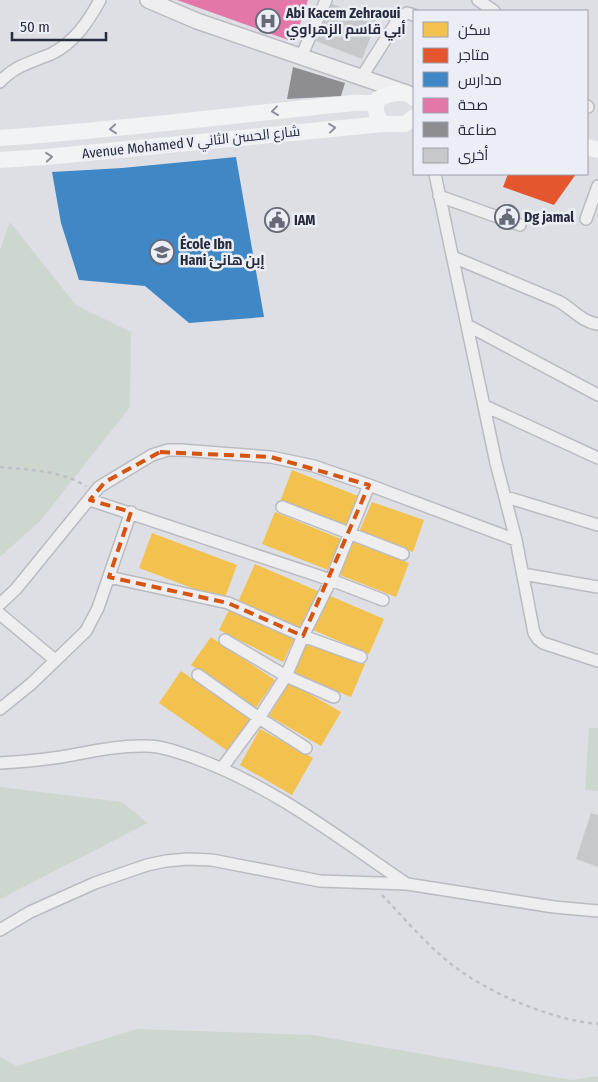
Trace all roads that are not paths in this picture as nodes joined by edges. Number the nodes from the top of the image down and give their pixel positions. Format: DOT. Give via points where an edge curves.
graph roads {
  1 [pos="100,0"];
  2 [pos="148,0"];
  3 [pos="326,0"];
  4 [pos="478,0"];
  5 [pos="493,10"];
  6 [pos="413,14"];
  7 [pos="301,57"];
  8 [pos="361,78"];
  9 [pos="0,82"];
  10 [pos="410,96"];
  11 [pos="377,101"];
  12 [pos="413,119"];
  13 [pos="383,124"];
  14 [pos="0,138"];
  15 [pos="0,160"];
  16 [pos="435,175"];
  17 [pos="598,186"];
  18 [pos="439,196"];
  19 [pos="586,219"];
  20 [pos="520,225"];
  21 [pos="453,257"];
  22 [pos="467,324"];
  23 [pos="598,324"];
  24 [pos="598,395"];
  25 [pos="485,406"];
  26 [pos="598,458"];
  27 [pos="369,485"];
  28 [pos="93,496"];
  29 [pos="506,497"];
  30 [pos="282,507"];
  31 [pos="131,512"];
  32 [pos="598,525"];
  33 [pos="349,534"];
  34 [pos="516,540"];
  35 [pos="403,554"];
  36 [pos="523,574"];
  37 [pos="108,577"];
  38 [pos="331,580"];
  39 [pos="598,587"];
  40 [pos="383,600"];
  41 [pos="0,604"];
  42 [pos="0,614"];
  43 [pos="303,636"];
  44 [pos="225,640"];
  45 [pos="360,656"];
  46 [pos="55,660"];
  47 [pos="598,661"];
  48 [pos="198,675"];
  49 [pos="286,676"];
  50 [pos="334,698"];
  51 [pos="2,705"];
  52 [pos="259,718"];
  53 [pos="306,748"];
  54 [pos="0,763"];
  55 [pos="222,768"];
  56 [pos="407,884"];
  57 [pos="598,911"];
  58 [pos="0,930"];
  1 -- 9 [label="street" via="77,36 51,53 18,67"];
  2 -- 7 [label="street" via="197,21"];
  3 -- 7 [label="street"];
  4 -- 5 [label="street"];
  6 -- 8 [label="street" via="407,13 399,18"];
  7 -- 8 [label="street"];
  8 -- 10 [label="street"];
  8 -- 11 [label="street"];
  10 -- 11 [label="main road, Avenue Mohamed V شارع الحسن الثاني" via="393,94"];
  11 -- 13 [label="main road" via="377,118"];
  11 -- 14 [label="main road, Avenue Mohamed V شارع الحسن الثاني, one-way" via="191,122"];
  12 -- 13 [label="main road, Avenue Mohamed V شارع الحسن الثاني" via="405,124"];
  15 -- 13 [label="main road, Avenue Mohamed V شارع الحسن الثاني, one-way"];
  16 -- 18 [label="street"];
  17 -- 19 [label="street"];
  18 -- 20 [label="street"];
  18 -- 21 [label="street"];
  21 -- 22 [label="street"];
  21 -- 23 [label="street" via="558,301 583,319"];
  22 -- 24 [label="street"];
  22 -- 25 [label="street"];
  25 -- 26 [label="street"];
  25 -- 29 [label="street"];
  27 -- 28 [label="street" via="286,459 168,450 152,455 105,482"];
  27 -- 33 [label="street"];
  27 -- 34 [label="street"];
  28 -- 31 [label="street"];
  28 -- 41 [label="street"];
  29 -- 32 [label="street"];
  29 -- 34 [label="street"];
  30 -- 33 [label="street"];
  31 -- 37 [label="street"];
  31 -- 38 [label="street"];
  33 -- 35 [label="street"];
  33 -- 38 [label="street"];
  34 -- 36 [label="street"];
  36 -- 39 [label="street"];
  36 -- 47 [label="street" via="532,626 538,639"];
  37 -- 43 [label="street" via="228,603"];
  37 -- 46 [label="street" via="86,631"];
  38 -- 40 [label="street"];
  38 -- 43 [label="street"];
  42 -- 46 [label="street"];
  43 -- 45 [label="street"];
  43 -- 49 [label="street"];
  44 -- 49 [label="street"];
  46 -- 51 [label="street"];
  48 -- 52 [label="street"];
  49 -- 50 [label="street"];
  49 -- 52 [label="street"];
  52 -- 53 [label="street"];
  52 -- 55 [label="street"];
  54 -- 55 [label="street" via="124,746 150,746 179,752"];
  55 -- 56 [label="street" via="293,807"];
  56 -- 57 [label="street"];
  56 -- 58 [label="street" via="320,881 212,860 166,861 95,884 30,912"];
}
